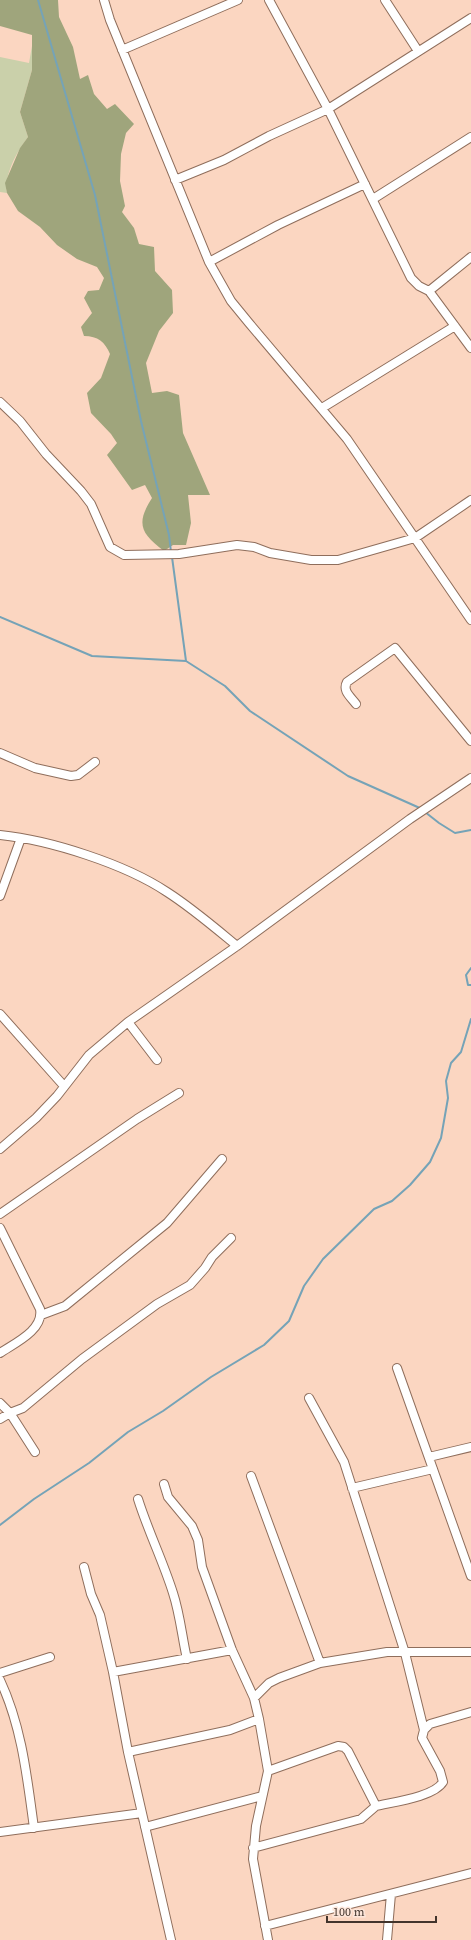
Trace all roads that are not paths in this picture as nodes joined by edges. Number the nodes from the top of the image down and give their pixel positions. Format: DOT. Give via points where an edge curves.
graph roads {
  1 [pos="104,0"];
  2 [pos="238,0"];
  3 [pos="269,0"];
  4 [pos="385,0"];
  5 [pos="471,18"];
  6 [pos="122,50"];
  7 [pos="418,52"];
  8 [pos="328,109"];
  9 [pos="471,137"];
  10 [pos="175,180"];
  11 [pos="365,184"];
  12 [pos="373,199"];
  13 [pos="471,257"];
  14 [pos="209,262"];
  15 [pos="429,291"];
  16 [pos="455,326"];
  17 [pos="471,348"];
  18 [pos="0,402"];
  19 [pos="322,408"];
  20 [pos="471,500"];
  21 [pos="415,538"];
  22 [pos="471,620"];
  23 [pos="356,704"];
  24 [pos="471,741"];
  25 [pos="0,753"];
  26 [pos="94,762"];
  27 [pos="471,778"];
  28 [pos="0,835"];
  29 [pos="21,838"];
  30 [pos="0,896"];
  31 [pos="237,946"];
  32 [pos="0,1014"];
  33 [pos="128,1022"];
  34 [pos="157,1060"];
  35 [pos="64,1086"];
  36 [pos="179,1093"];
  37 [pos="0,1149"];
  38 [pos="222,1159"];
  39 [pos="0,1214"];
  40 [pos="0,1228"];
  41 [pos="231,1238"];
  42 [pos="41,1315"];
  43 [pos="0,1353"];
  44 [pos="397,1368"];
  45 [pos="309,1398"];
  46 [pos="0,1402"];
  47 [pos="10,1413"];
  48 [pos="0,1419"];
  49 [pos="471,1447"];
  50 [pos="35,1452"];
  51 [pos="429,1457"];
  52 [pos="433,1469"];
  53 [pos="251,1476"];
  54 [pos="164,1484"];
  55 [pos="352,1488"];
  56 [pos="138,1498"];
  57 [pos="84,1568"];
  58 [pos="471,1576"];
  59 [pos="232,1650"];
  60 [pos="471,1652"];
  61 [pos="405,1653"];
  62 [pos="50,1657"];
  63 [pos="187,1659"];
  64 [pos="320,1662"];
  65 [pos="113,1672"];
  66 [pos="0,1673"];
  67 [pos="0,1680"];
  68 [pos="254,1698"];
  69 [pos="471,1712"];
  70 [pos="259,1719"];
  71 [pos="424,1730"];
  72 [pos="128,1752"];
  73 [pos="268,1771"];
  74 [pos="262,1796"];
  75 [pos="376,1806"];
  76 [pos="142,1813"];
  77 [pos="34,1828"];
  78 [pos="145,1828"];
  79 [pos="0,1832"];
  80 [pos="253,1848"];
  81 [pos="471,1873"];
  82 [pos="391,1894"];
  83 [pos="265,1926"];
  84 [pos="171,1940"];
  85 [pos="268,1940"];
  86 [pos="387,1940"];
  1 -- 6 [label="street"];
  2 -- 6 [label="street"];
  3 -- 8 [label="street"];
  4 -- 7 [label="street"];
  5 -- 7 [label="street"];
  6 -- 10 [label="street"];
  7 -- 8 [label="street"];
  8 -- 10 [label="street" via="224,160"];
  8 -- 11 [label="street"];
  9 -- 12 [label="street"];
  10 -- 14 [label="street"];
  11 -- 12 [label="street"];
  11 -- 14 [label="street" via="278,225"];
  12 -- 15 [label="street" via="411,278"];
  13 -- 15 [label="street"];
  14 -- 19 [label="street" via="231,301"];
  15 -- 16 [label="street"];
  16 -- 17 [label="street"];
  16 -- 19 [label="street"];
  18 -- 21 [label="street" via="20,421 46,454 81,491 91,504 110,547 124,555 179,554 237,545 311,560 338,560"];
  19 -- 21 [label="street" via="347,439"];
  20 -- 21 [label="street"];
  21 -- 22 [label="street"];
  23 -- 24 [label="street" via="345,691 347,682 395,648"];
  25 -- 26 [label="street" via="35,768 71,776 78,775"];
  27 -- 31 [label="street" via="410,819"];
  28 -- 29 [label="street"];
  29 -- 30 [label="street"];
  29 -- 31 [label="street" via="96,858 166,891 197,912"];
  31 -- 33 [label="street"];
  32 -- 35 [label="street"];
  33 -- 34 [label="street"];
  33 -- 35 [label="street" via="89,1054"];
  35 -- 37 [label="street" via="36,1118"];
  36 -- 39 [label="street"];
  38 -- 42 [label="street" via="167,1223 65,1306"];
  40 -- 42 [label="street"];
  41 -- 47 [label="street" via="190,1285 157,1304 82,1359 23,1408"];
  42 -- 43 [label="street" via="35,1329"];
  44 -- 51 [label="street"];
  45 -- 55 [label="street" via="344,1462"];
  46 -- 47 [label="street"];
  47 -- 48 [label="street"];
  47 -- 50 [label="street"];
  49 -- 51 [label="street"];
  51 -- 52 [label="street"];
  52 -- 55 [label="street"];
  52 -- 58 [label="street"];
  53 -- 64 [label="street"];
  54 -- 59 [label="street" via="168,1497 192,1526 198,1540 202,1567"];
  55 -- 61 [label="street"];
  56 -- 63 [label="street" via="147,1528 174,1595"];
  57 -- 65 [label="street" via="100,1615"];
  59 -- 63 [label="street"];
  59 -- 68 [label="street"];
  60 -- 61 [label="street"];
  61 -- 64 [label="street" via="387,1652"];
  61 -- 71 [label="street"];
  62 -- 66 [label="street"];
  63 -- 65 [label="street"];
  64 -- 68 [label="street" via="278,1678"];
  65 -- 72 [label="street"];
  67 -- 77 [label="street" via="20,1736"];
  68 -- 70 [label="street"];
  69 -- 71 [label="street" via="430,1724"];
  70 -- 72 [label="street" via="230,1730"];
  70 -- 73 [label="street"];
  71 -- 75 [label="street" via="422,1738 440,1771 443,1782 439,1788 428,1793"];
  72 -- 76 [label="street"];
  73 -- 74 [label="street"];
  73 -- 75 [label="street" via="338,1746 344,1747"];
  74 -- 78 [label="street"];
  74 -- 80 [label="street"];
  75 -- 80 [label="street" via="361,1819"];
  76 -- 77 [label="street"];
  76 -- 78 [label="street"];
  77 -- 79 [label="street"];
  78 -- 84 [label="street"];
  80 -- 83 [label="street"];
  81 -- 82 [label="street"];
  82 -- 83 [label="street"];
  82 -- 86 [label="street"];
  83 -- 85 [label="street"];
}
